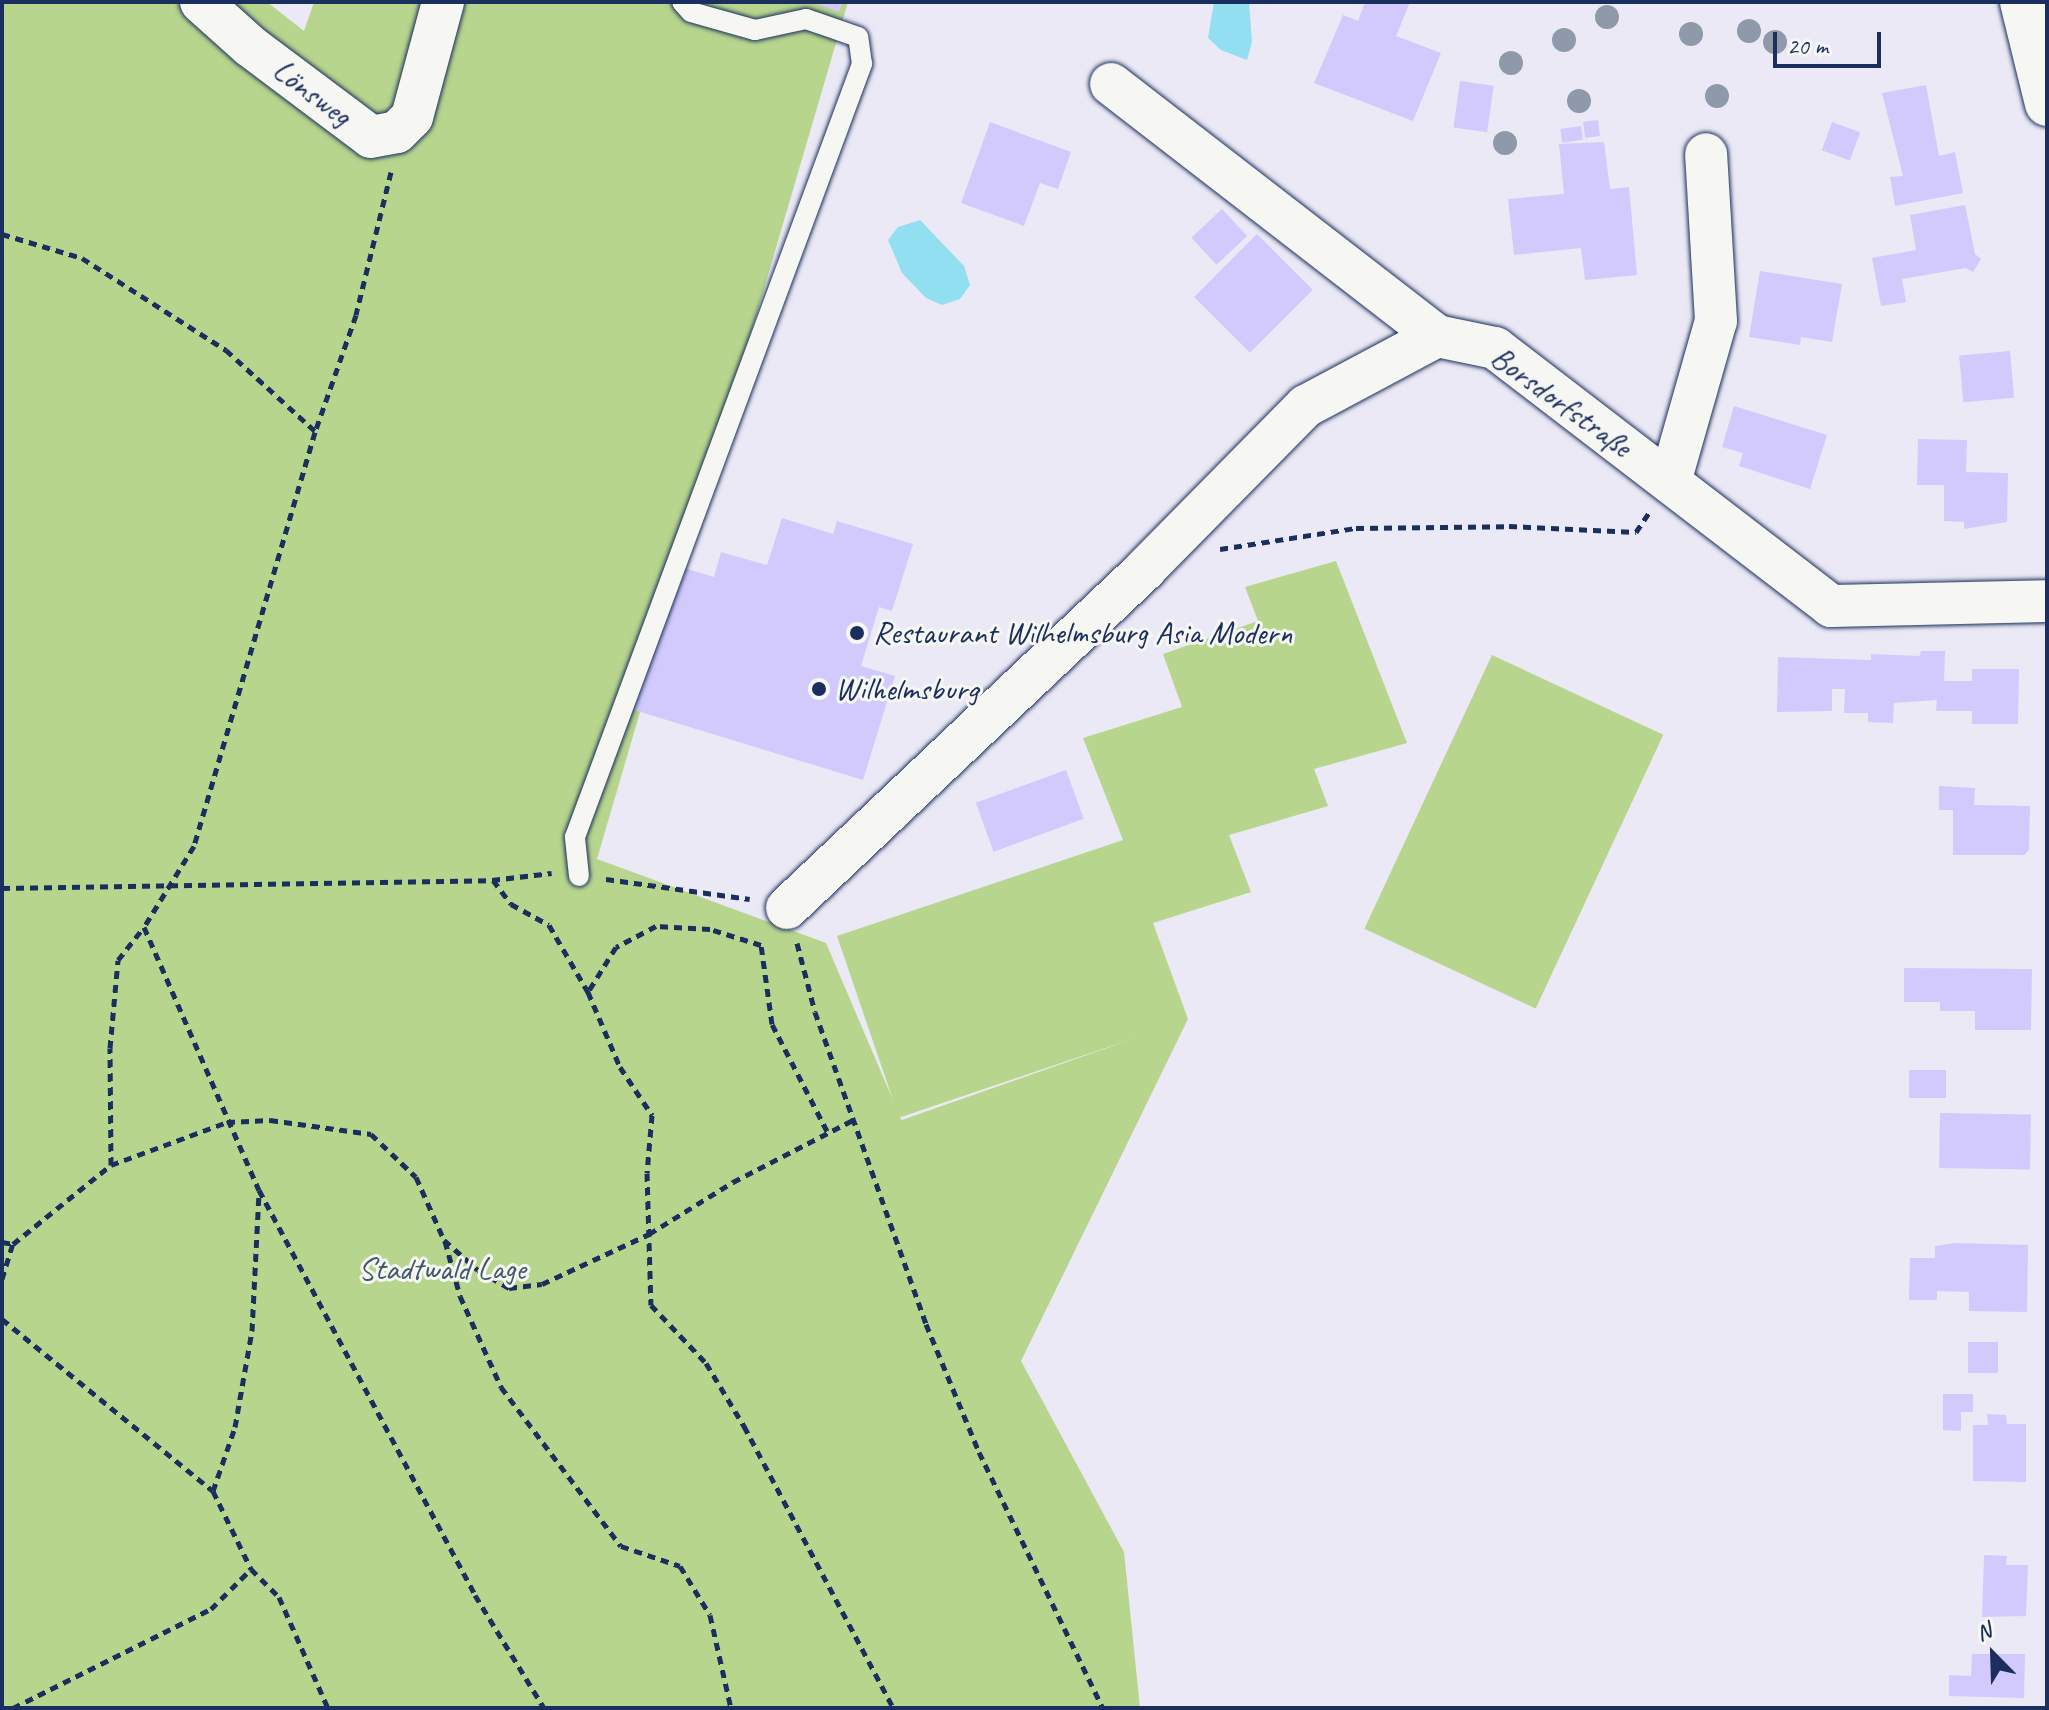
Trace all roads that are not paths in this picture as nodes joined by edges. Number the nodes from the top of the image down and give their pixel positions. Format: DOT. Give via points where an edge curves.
graph roads {
  1 [pos="201,2"];
  2 [pos="443,2"];
  3 [pos="682,2"];
  4 [pos="2022,2"];
  5 [pos="1111,84"];
  6 [pos="2047,104"];
  7 [pos="1706,154"];
  8 [pos="1437,336"];
  9 [pos="1670,482"];
  10 [pos="2047,601"];
  11 [pos="579,876"];
  12 [pos="787,908"];
  1 -- 2 [label="street, Lönsweg" via="371,137 397,132 412,117"];
  3 -- 11 [label="lane" via="691,12 755,30 806,19 858,37 862,64 575,837"];
  4 -- 6 [label="street"];
  5 -- 8 [label="street, Borsdorfstraße"];
  7 -- 9 [label="street" via="1716,321"];
  8 -- 9 [label="street, Borsdorfstraße" via="1495,348"];
  8 -- 12 [label="street" via="1306,406 1145,569"];
  9 -- 10 [label="street, Borsdorfstraße" via="1831,606"];
}
